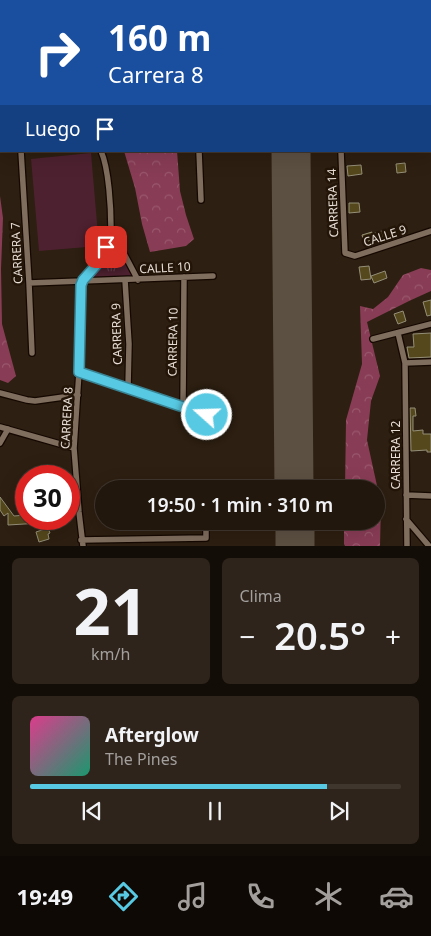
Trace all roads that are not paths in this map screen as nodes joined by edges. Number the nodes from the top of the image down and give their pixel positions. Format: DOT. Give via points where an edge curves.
graph roads {
  1 [pos="21,152"];
  2 [pos="100,152"];
  3 [pos="199,152"];
  4 [pos="341,152"];
  5 [pos="201,200"];
  6 [pos="111,229"];
  7 [pos="431,231"];
  8 [pos="345,253"];
  9 [pos="212,276"];
  10 [pos="184,277"];
  11 [pos="125,280"];
  12 [pos="138,280"];
  13 [pos="82,282"];
  14 [pos="30,283"];
  15 [pos="431,324"];
  16 [pos="398,333"];
  17 [pos="373,339"];
  18 [pos="32,353"];
  19 [pos="431,362"];
  20 [pos="405,363"];
  21 [pos="79,372"];
  22 [pos="128,387"];
  23 [pos="0,393"];
  24 [pos="78,395"];
  25 [pos="183,407"];
  26 [pos="207,415"];
  27 [pos="0,427"];
  28 [pos="8,429"];
  29 [pos="0,443"];
  30 [pos="74,448"];
  31 [pos="406,495"];
  32 [pos="431,496"];
  33 [pos="406,519"];
  34 [pos="206,530"];
  35 [pos="82,543"];
  36 [pos="406,546"];
  37 [pos="429,546"];
  1 -- 14 [label="street, CARRERA 7"];
  2 -- 6 [label="street" via="106,170"];
  3 -- 5 [label="street"];
  4 -- 8 [label="street, CARRERA 14"];
  6 -- 12 [label="street"];
  6 -- 13 [label="street" via="101,257"];
  7 -- 8 [label="street, CALLE 9" via="355,256"];
  9 -- 10 [label="street, CALLE 10"];
  10 -- 12 [label="street, CALLE 10"];
  10 -- 25 [label="street, CARRERA 10"];
  11 -- 12 [label="street, CALLE 10"];
  11 -- 13 [label="street, CALLE 10"];
  11 -- 22 [label="street, CARRERA 9"];
  13 -- 14 [label="street, CALLE 10"];
  13 -- 21 [label="street, CARRERA 8"];
  14 -- 18 [label="street, CARRERA 7"];
  15 -- 16 [label="street"];
  16 -- 17 [label="street"];
  16 -- 20 [label="street, CARRERA 12"];
  19 -- 20 [label="street"];
  20 -- 31 [label="street, CARRERA 12"];
  21 -- 22 [label="street"];
  21 -- 24 [label="street, CARRERA 8"];
  22 -- 25 [label="street"];
  23 -- 24 [label="street" via="27,400"];
  24 -- 30 [label="street, CARRERA 8"];
  25 -- 26 [label="street"];
  27 -- 28 [label="street"];
  28 -- 29 [label="street"];
  28 -- 30 [label="street"];
  30 -- 35 [label="street, CARRERA 8"];
  31 -- 32 [label="street"];
  31 -- 33 [label="street, CARRERA 12"];
  33 -- 36 [label="street, CARRERA 12"];
  33 -- 37 [label="street"];
  34 -- 35 [label="street" via="206,538"];
}
